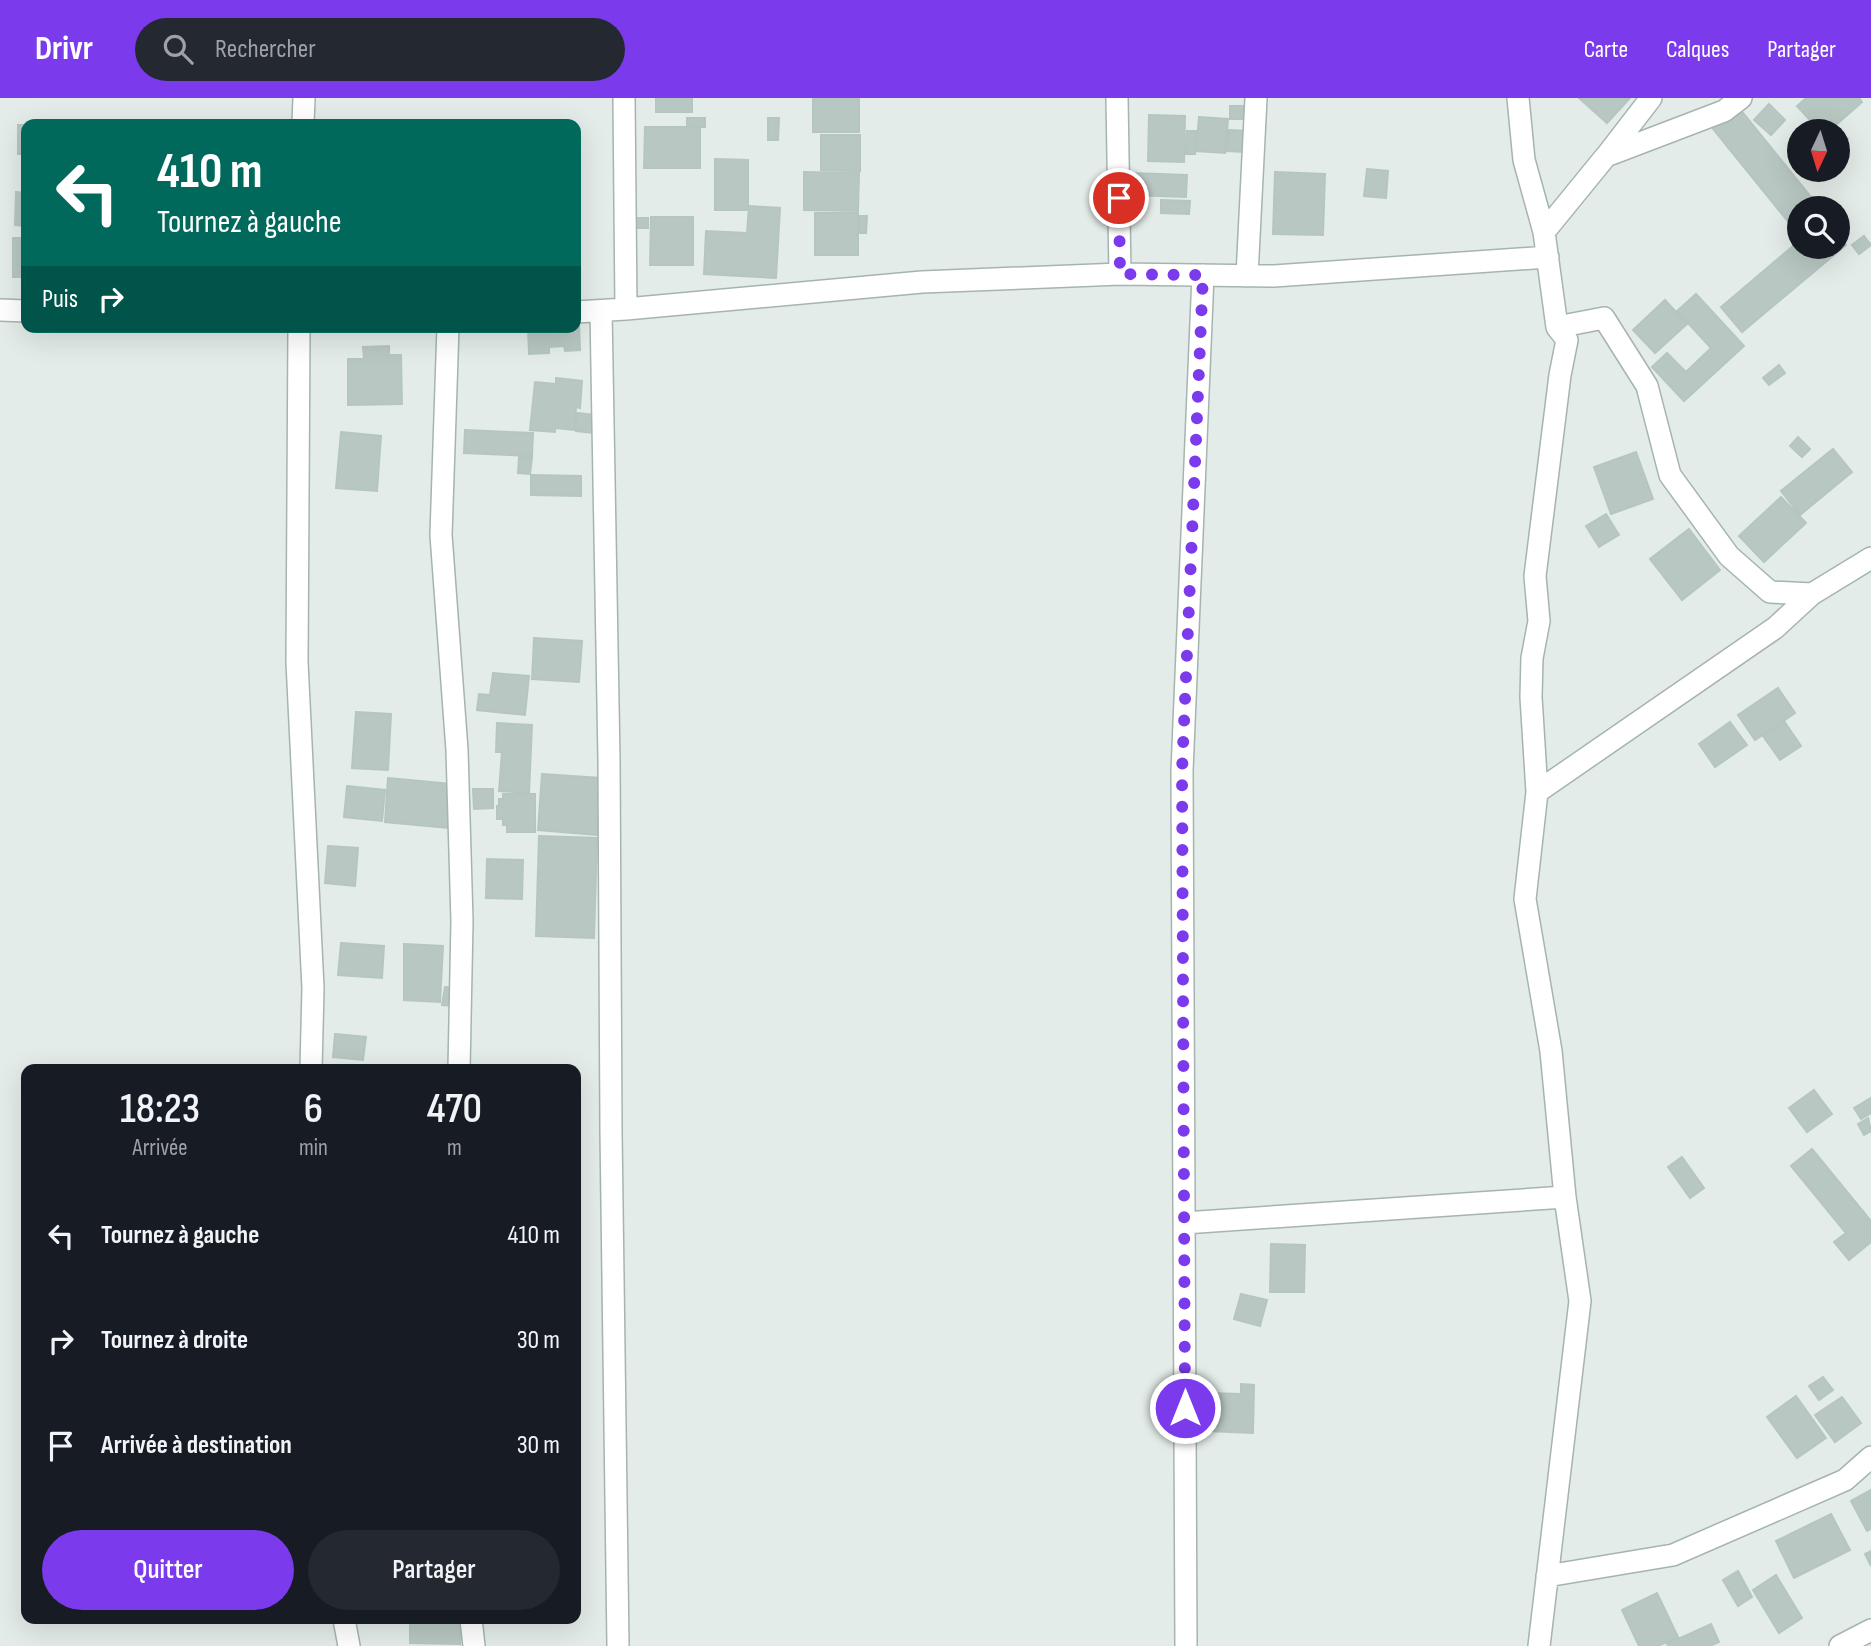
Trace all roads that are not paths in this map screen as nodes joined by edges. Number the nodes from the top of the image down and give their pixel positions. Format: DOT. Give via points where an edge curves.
graph roads {
  1 [pos="304,98"];
  2 [pos="624,98"];
  3 [pos="1117,98"];
  4 [pos="1256,98"];
  5 [pos="1518,98"];
  6 [pos="1651,98"];
  7 [pos="1741,98"];
  8 [pos="303,119"];
  9 [pos="1606,156"];
  10 [pos="1544,232"];
  11 [pos="1548,257"];
  12 [pos="1120,274"];
  13 [pos="1203,275"];
  14 [pos="1247,276"];
  15 [pos="626,309"];
  16 [pos="0,310"];
  17 [pos="21,310"];
  18 [pos="601,311"];
  19 [pos="581,312"];
  20 [pos="1557,327"];
  21 [pos="299,333"];
  22 [pos="448,333"];
  23 [pos="1871,558"];
  24 [pos="1812,594"];
  25 [pos="1537,792"];
  26 [pos="311,1064"];
  27 [pos="459,1064"];
  28 [pos="1565,1196"];
  29 [pos="1184,1223"];
  30 [pos="1871,1457"];
  31 [pos="1547,1576"];
  32 [pos="345,1624"];
  33 [pos="472,1624"];
  34 [pos="1871,1630"];
  35 [pos="349,1646"];
  36 [pos="474,1646"];
  37 [pos="618,1646"];
  38 [pos="1186,1646"];
  39 [pos="1539,1646"];
  40 [pos="1840,1646"];
  1 -- 8 [label="street"];
  2 -- 15 [label="street"];
  3 -- 12 [label="street"];
  4 -- 14 [label="street"];
  5 -- 10 [label="street" via="1524,160"];
  6 -- 9 [label="street"];
  7 -- 9 [label="street" via="1724,111"];
  9 -- 10 [label="street"];
  10 -- 11 [label="street"];
  11 -- 14 [label="street"];
  11 -- 20 [label="street"];
  12 -- 13 [label="street"];
  12 -- 15 [label="street" via="922,282"];
  13 -- 14 [label="street"];
  13 -- 29 [label="street" via="1182,771"];
  15 -- 18 [label="street"];
  16 -- 17 [label="street"];
  18 -- 19 [label="street"];
  18 -- 37 [label="street"];
  20 -- 24 [label="street" via="1604,318 1647,386 1670,475 1729,556 1770,592"];
  20 -- 25 [label="street" via="1567,340 1535,576 1539,621 1531,697"];
  21 -- 26 [label="street" via="297,662 313,988"];
  22 -- 27 [label="street" via="441,535 457,750 462,920"];
  23 -- 24 [label="street"];
  24 -- 25 [label="street" via="1775,628"];
  25 -- 28 [label="street" via="1525,900 1551,1051"];
  28 -- 29 [label="street"];
  28 -- 31 [label="street" via="1580,1301"];
  29 -- 38 [label="street"];
  30 -- 31 [label="street" via="1845,1480 1673,1555"];
  31 -- 39 [label="street"];
  32 -- 35 [label="street"];
  33 -- 36 [label="street"];
  34 -- 40 [label="street"];
}
